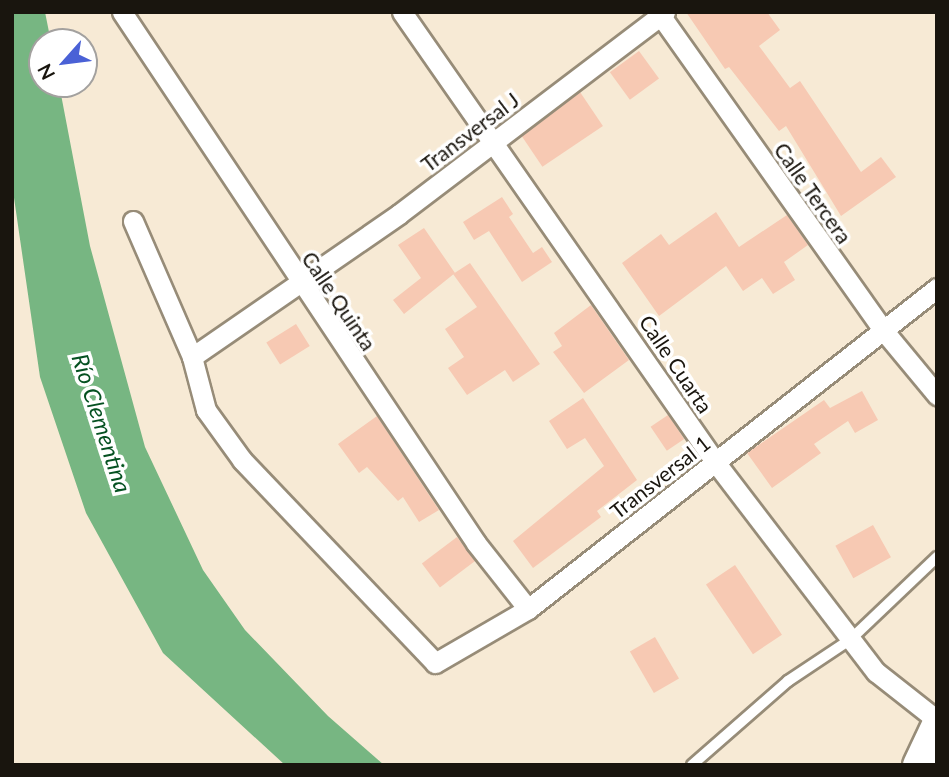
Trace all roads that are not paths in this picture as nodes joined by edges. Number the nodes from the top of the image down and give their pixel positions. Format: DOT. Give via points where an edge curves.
graph roads {
  1 [pos="122,12"];
  2 [pos="402,12"];
  3 [pos="661,14"];
  4 [pos="495,141"];
  5 [pos="133,220"];
  6 [pos="300,285"];
  7 [pos="937,288"];
  8 [pos="883,330"];
  9 [pos="192,357"];
  10 [pos="937,396"];
  11 [pos="716,463"];
  12 [pos="937,557"];
  13 [pos="528,609"];
  14 [pos="850,639"];
  15 [pos="937,720"];
  16 [pos="937,727"];
  17 [pos="692,765"];
  18 [pos="919,765"];
  1 -- 6 [label="street, Calle Quinta"];
  2 -- 4 [label="street, Calle Cuarta"];
  3 -- 4 [label="street, Transversal J"];
  3 -- 8 [label="street, Calle Tercera"];
  4 -- 6 [label="street, Transversal J"];
  4 -- 11 [label="street, Calle Cuarta"];
  5 -- 9 [label="street"];
  6 -- 9 [label="street, Transversal J"];
  6 -- 13 [label="street, Calle Quinta" via="476,543"];
  7 -- 8 [label="street, Transversal 1"];
  8 -- 10 [label="street, Calle Tercera"];
  8 -- 11 [label="street, Transversal 1"];
  9 -- 13 [label="street, Transversal 1" via="206,410 242,460 435,663"];
  11 -- 13 [label="street, Transversal 1"];
  11 -- 14 [label="street, Calle Cuarta"];
  12 -- 14 [label="lane"];
  14 -- 15 [label="street, Calle Cuarta" via="876,672"];
  14 -- 17 [label="lane" via="788,681"];
  16 -- 18 [label="highway"];
}
